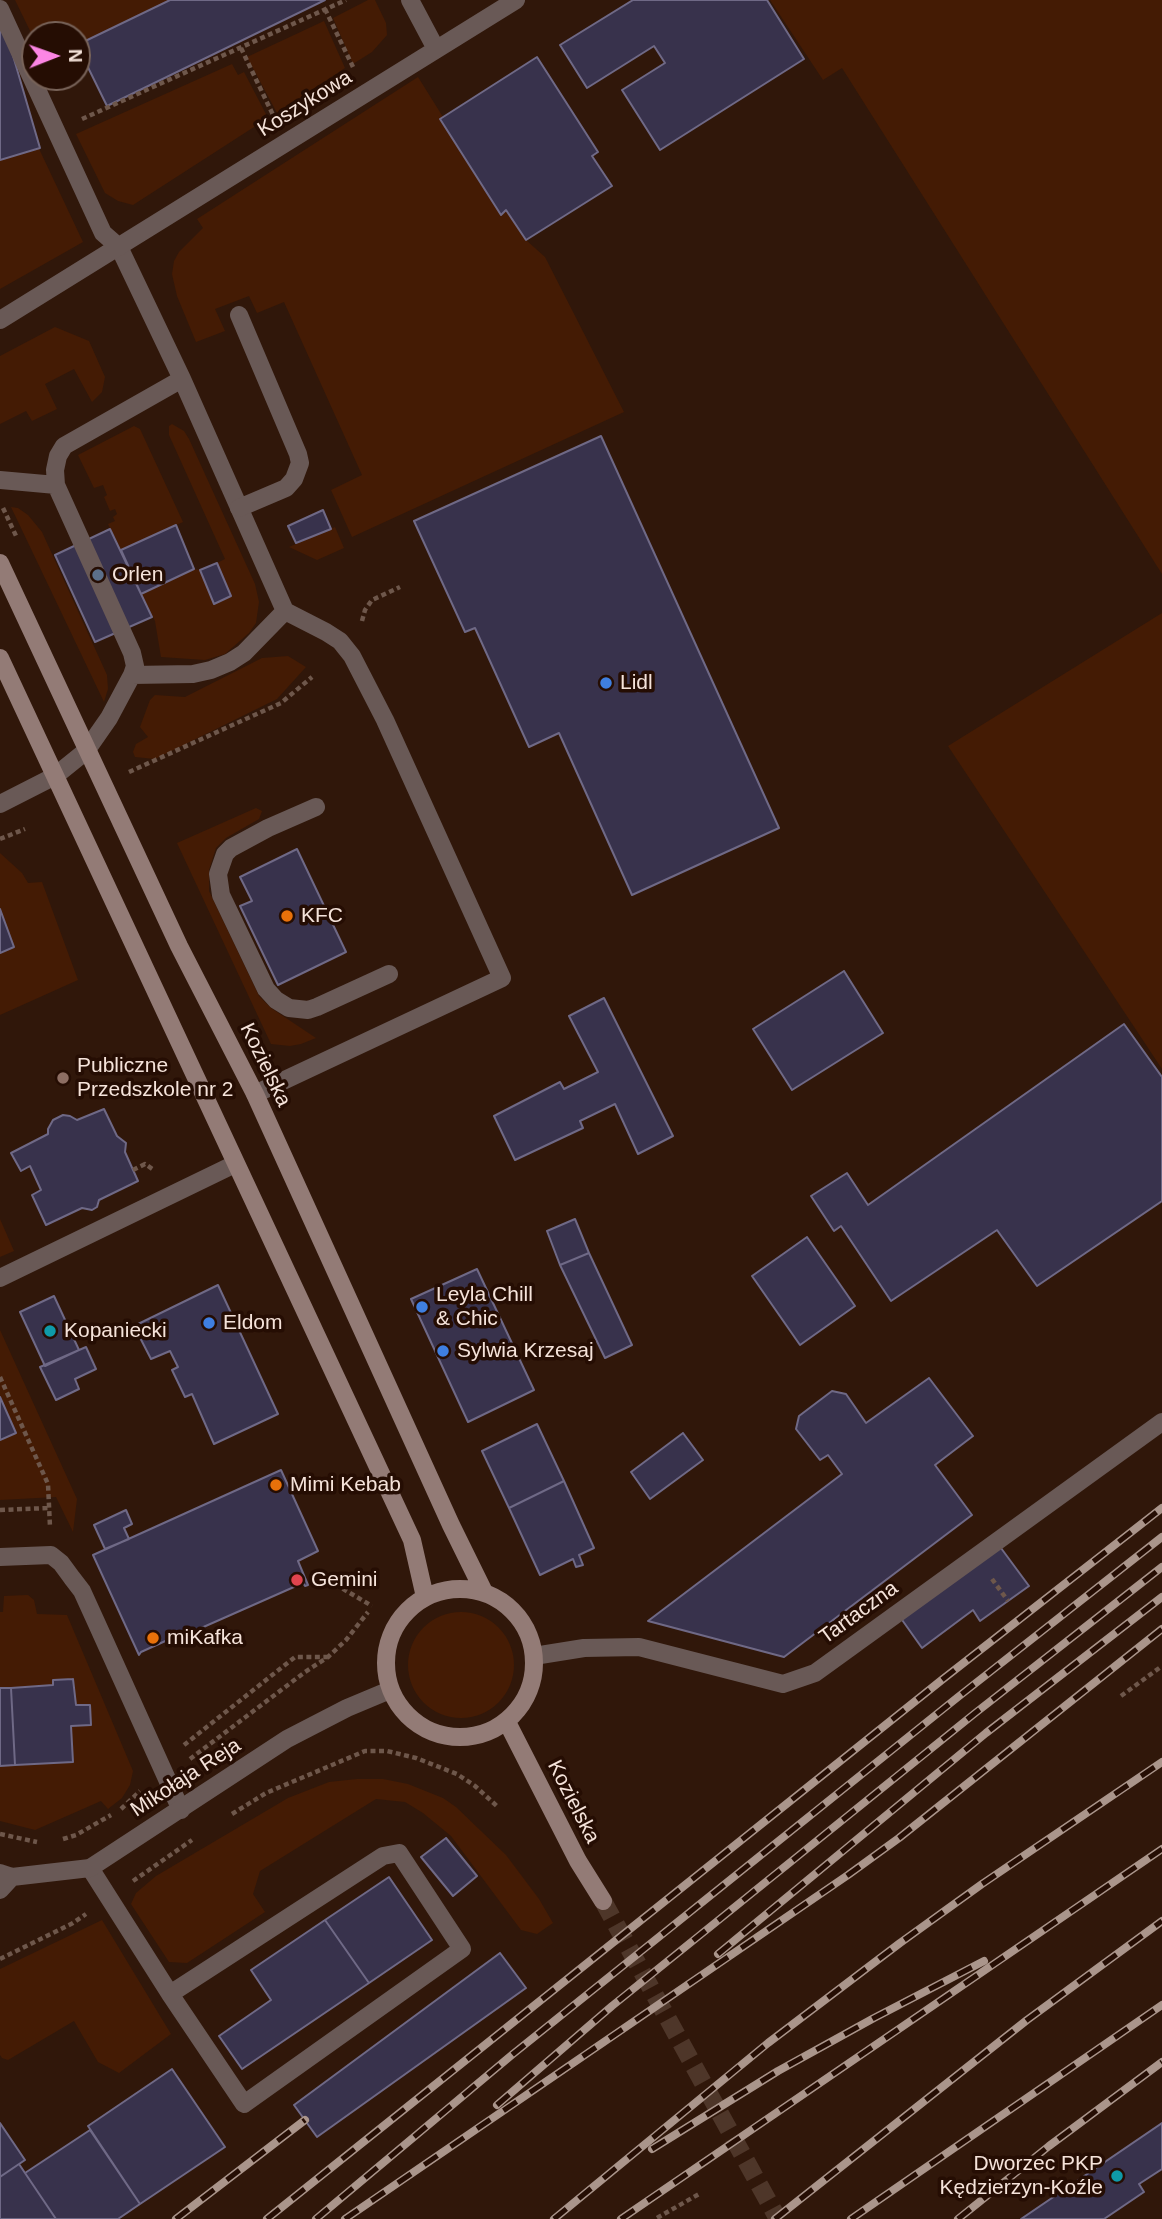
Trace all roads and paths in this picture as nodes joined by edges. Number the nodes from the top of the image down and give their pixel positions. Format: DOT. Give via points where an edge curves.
graph roads {
  1 [pos="346,0"];
  2 [pos="410,0"];
  3 [pos="516,0"];
  4 [pos="0,9"];
  5 [pos="325,9"];
  6 [pos="240,48"];
  7 [pos="436,49"];
  8 [pos="366,93"];
  9 [pos="56,131"];
  10 [pos="286,143"];
  11 [pos="119,247"];
  12 [pos="239,314"];
  13 [pos="0,320"];
  14 [pos="182,379"];
  15 [pos="0,480"];
  16 [pos="56,485"];
  17 [pos="239,508"];
  18 [pos="0,563"];
  19 [pos="400,587"];
  20 [pos="285,611"];
  21 [pos="362,622"];
  22 [pos="0,658"];
  23 [pos="132,675"];
  24 [pos="312,677"];
  25 [pos="86,751"];
  26 [pos="129,772"];
  27 [pos="55,776"];
  28 [pos="0,804"];
  29 [pos="316,807"];
  30 [pos="389,974"];
  31 [pos="255,1094"];
  32 [pos="145,1164"];
  33 [pos="235,1164"];
  34 [pos="133,1170"];
  35 [pos="0,1278"];
  36 [pos="0,1377"];
  37 [pos="1162,1422"];
  38 [pos="50,1508"];
  39 [pos="0,1510"];
  40 [pos="51,1555"];
  41 [pos="0,1557"];
  42 [pos="328,1580"];
  43 [pos="483,1590"];
  44 [pos="1001,1591"];
  45 [pos="425,1597"];
  46 [pos="1008,1601"];
  47 [pos="372,1606"];
  48 [pos="368,1612"];
  49 [pos="534,1656"];
  50 [pos="328,1657"];
  51 [pos="1162,1666"];
  52 [pos="390,1690"];
  53 [pos="1121,1696"];
  54 [pos="507,1722"];
  55 [pos="163,1769"];
  56 [pos="499,1808"];
  57 [pos="181,1810"];
  58 [pos="231,1815"];
  59 [pos="0,1834"];
  60 [pos="76,1835"];
  61 [pos="197,1837"];
  62 [pos="40,1842"];
  63 [pos="50,1842"];
  64 [pos="90,1868"];
  65 [pos="4,1880"];
  66 [pos="108,1898"];
  67 [pos="603,1901"];
  68 [pos="0,1959"];
  69 [pos="170,1994"];
  70 [pos="699,2194"];
  71 [pos="657,2218"];
  1 -- 5 [label="path"];
  2 -- 7 [label="street"];
  3 -- 7 [label="street, Koszykowa"];
  4 -- 9 [label="street"];
  5 -- 6 [label="path"];
  5 -- 8 [label="path"];
  6 -- 9 [label="path"];
  6 -- 10 [label="path"];
  7 -- 8 [label="street, Koszykowa"];
  8 -- 10 [label="street, Koszykowa"];
  9 -- 11 [label="street" via="103,233"];
  10 -- 11 [label="street, Koszykowa"];
  11 -- 13 [label="street, Koszykowa"];
  11 -- 14 [label="street"];
  12 -- 17 [label="street" via="300,463 286,488"];
  14 -- 16 [label="street" via="64,446 55,470"];
  14 -- 17 [label="street"];
  15 -- 16 [label="street"];
  16 -- 23 [label="street" via="132,653"];
  17 -- 20 [label="street"];
  18 -- 25 [label="main road, Kozielska"];
  19 -- 21 [label="path" via="372,600"];
  20 -- 23 [label="street" via="244,653 211,670"];
  20 -- 31 [label="street" via="340,641 352,656 502,978"];
  22 -- 27 [label="main road"];
  23 -- 25 [label="street"];
  24 -- 26 [label="path" via="281,703"];
  25 -- 27 [label="street"];
  25 -- 31 [label="main road, Kozielska"];
  27 -- 28 [label="street"];
  27 -- 33 [label="main road"];
  29 -- 30 [label="street" via="231,848 218,874 221,895 266,989 289,1008 317,1007"];
  31 -- 43 [label="main road, Kozielska"];
  32 -- 34 [label="path"];
  33 -- 35 [label="street"];
  33 -- 45 [label="main road" via="412,1540"];
  36 -- 38 [label="path" via="48,1484"];
  37 -- 49 [label="street, Tartaczna" via="815,1673 783,1684 639,1647 584,1648"];
  38 -- 39 [label="path"];
  38 -- 40 [label="path"];
  40 -- 41 [label="street"];
  40 -- 55 [label="street" via="82,1591"];
  42 -- 47 [label="path"];
  43 -- 45 [label="main road" via="453,1588"];
  43 -- 49 [label="main road" via="522,1621"];
  44 -- 46 [label="path"];
  45 -- 52 [label="main road" via="397,1622 388,1644 385,1667"];
  48 -- 50 [label="path"];
  49 -- 54 [label="main road" via="529,1692"];
  50 -- 55 [label="path"];
  50 -- 55 [label="path" via="295,1657"];
  51 -- 53 [label="path"];
  52 -- 54 [label="main road" via="419,1726 441,1736 464,1738"];
  52 -- 57 [label="street, Mikołaja Reja" via="287,1739"];
  54 -- 67 [label="main road, Kozielska"];
  55 -- 57 [label="street"];
  56 -- 58 [label="path" via="457,1774 397,1753 365,1751 266,1793"];
  57 -- 64 [label="street, Mikołaja Reja"];
  59 -- 62 [label="path"];
  60 -- 63 [label="path"];
  61 -- 66 [label="path"];
  64 -- 65 [label="street, Mikołaja Reja"];
  64 -- 66 [label="street"];
  66 -- 68 [label="path" via="73,1923"];
  66 -- 69 [label="street"];
  69 -- 69 [label="street" via="244,2104 462,1949 399,1853 383,1856"];
  70 -- 71 [label="path"];
}
